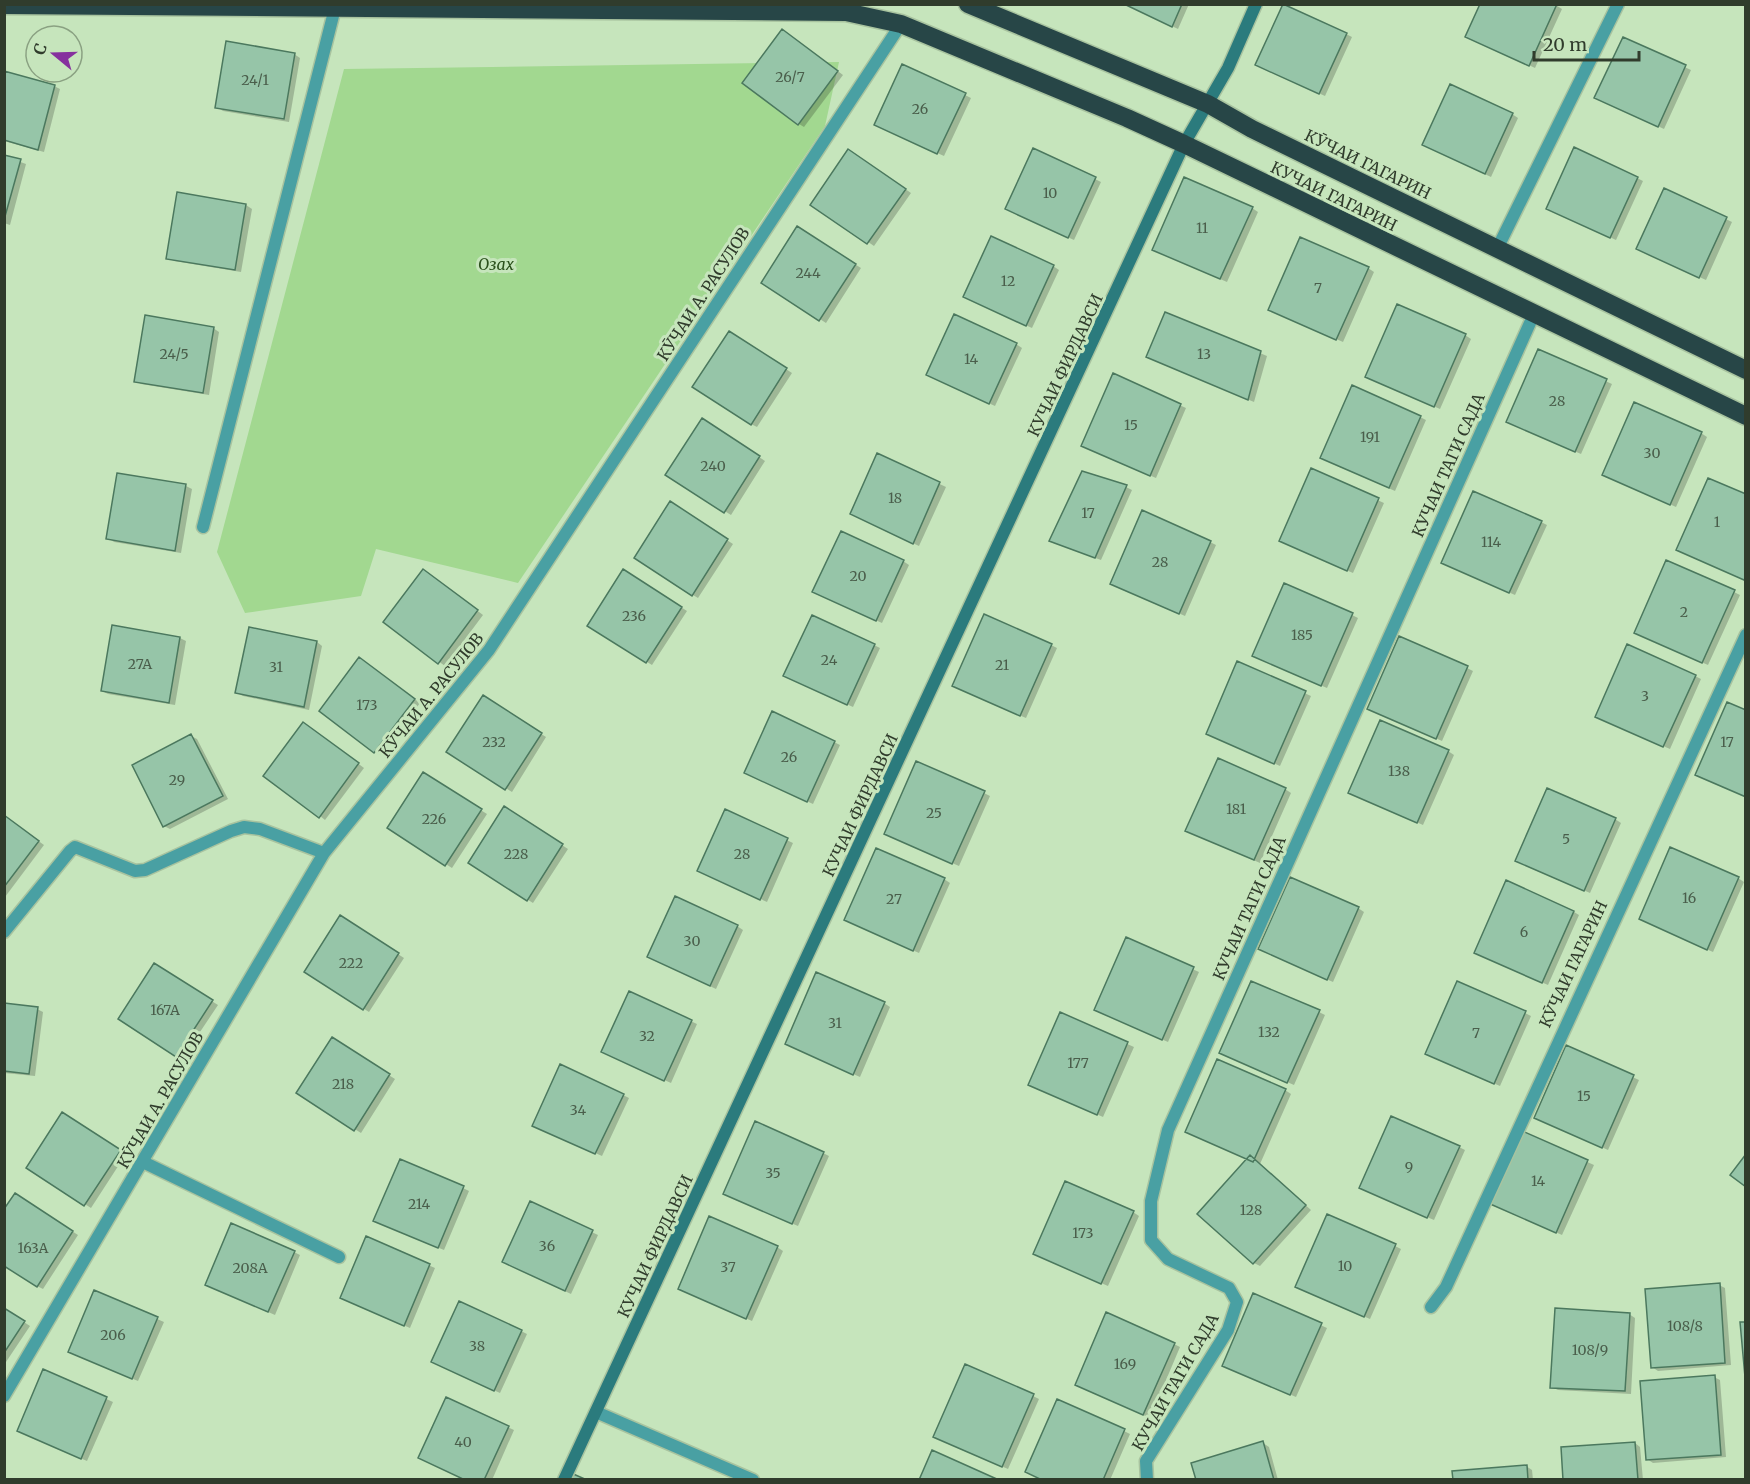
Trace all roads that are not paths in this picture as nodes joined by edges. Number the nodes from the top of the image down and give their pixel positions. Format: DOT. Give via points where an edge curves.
graph roads {
  1 [pos="968,4"];
  2 [pos="1256,4"];
  3 [pos="1618,4"];
  4 [pos="4,5"];
  5 [pos="335,8"];
  6 [pos="901,24"];
  7 [pos="1208,104"];
  8 [pos="1184,144"];
  9 [pos="1497,249"];
  10 [pos="1534,314"];
  11 [pos="1746,370"];
  12 [pos="1746,416"];
  13 [pos="203,526"];
  14 [pos="1746,635"];
  15 [pos="324,853"];
  16 [pos="4,932"];
  17 [pos="143,1162"];
  18 [pos="339,1257"];
  19 [pos="1431,1307"];
  20 [pos="4,1396"];
  21 [pos="596,1412"];
  22 [pos="564,1479"];
  23 [pos="753,1479"];
  24 [pos="1147,1479"];
  1 -- 7 [label="highway, КӮЧАИ ГАГАРИН"];
  2 -- 7 [label="street, КУЧАИ ФИРДАВСИ"];
  3 -- 9 [label="street"];
  4 -- 5 [label="highway"];
  5 -- 6 [label="highway" via="846,12"];
  5 -- 13 [label="street"];
  6 -- 8 [label="highway, КУЧАИ ГАГАРИН"];
  6 -- 15 [label="street, КӮЧАИ А. РАСУЛОВ" via="489,650"];
  7 -- 8 [label="street, КУЧАИ ФИРДАВСИ"];
  7 -- 9 [label="highway, КӮЧАИ ГАГАРИН"];
  8 -- 10 [label="highway, КУЧАИ ГАГАРИН"];
  8 -- 21 [label="street, КУЧАИ ФИРДАВСИ"];
  9 -- 11 [label="highway, КӮЧАИ ГАГАРИН"];
  10 -- 12 [label="highway, КУЧАИ ГАГАРИН"];
  10 -- 24 [label="street, КУЧАИ ТАГИ САДА" via="1168,1130 1151,1202 1150,1240 1168,1259 1228,1288 1237,1302 1228,1329 1146,1461"];
  14 -- 19 [label="street, КӮЧАИ ГАГАРИН" via="1446,1287"];
  15 -- 16 [label="street" via="260,829 244,827 145,870 135,871 75,847"];
  15 -- 17 [label="street, КӮЧАИ А. РАСУЛОВ"];
  17 -- 18 [label="street"];
  17 -- 20 [label="street, КӮЧАИ А. РАСУЛОВ"];
  21 -- 22 [label="street, КУЧАИ ФИРДАВСИ"];
  21 -- 23 [label="street"];
}
